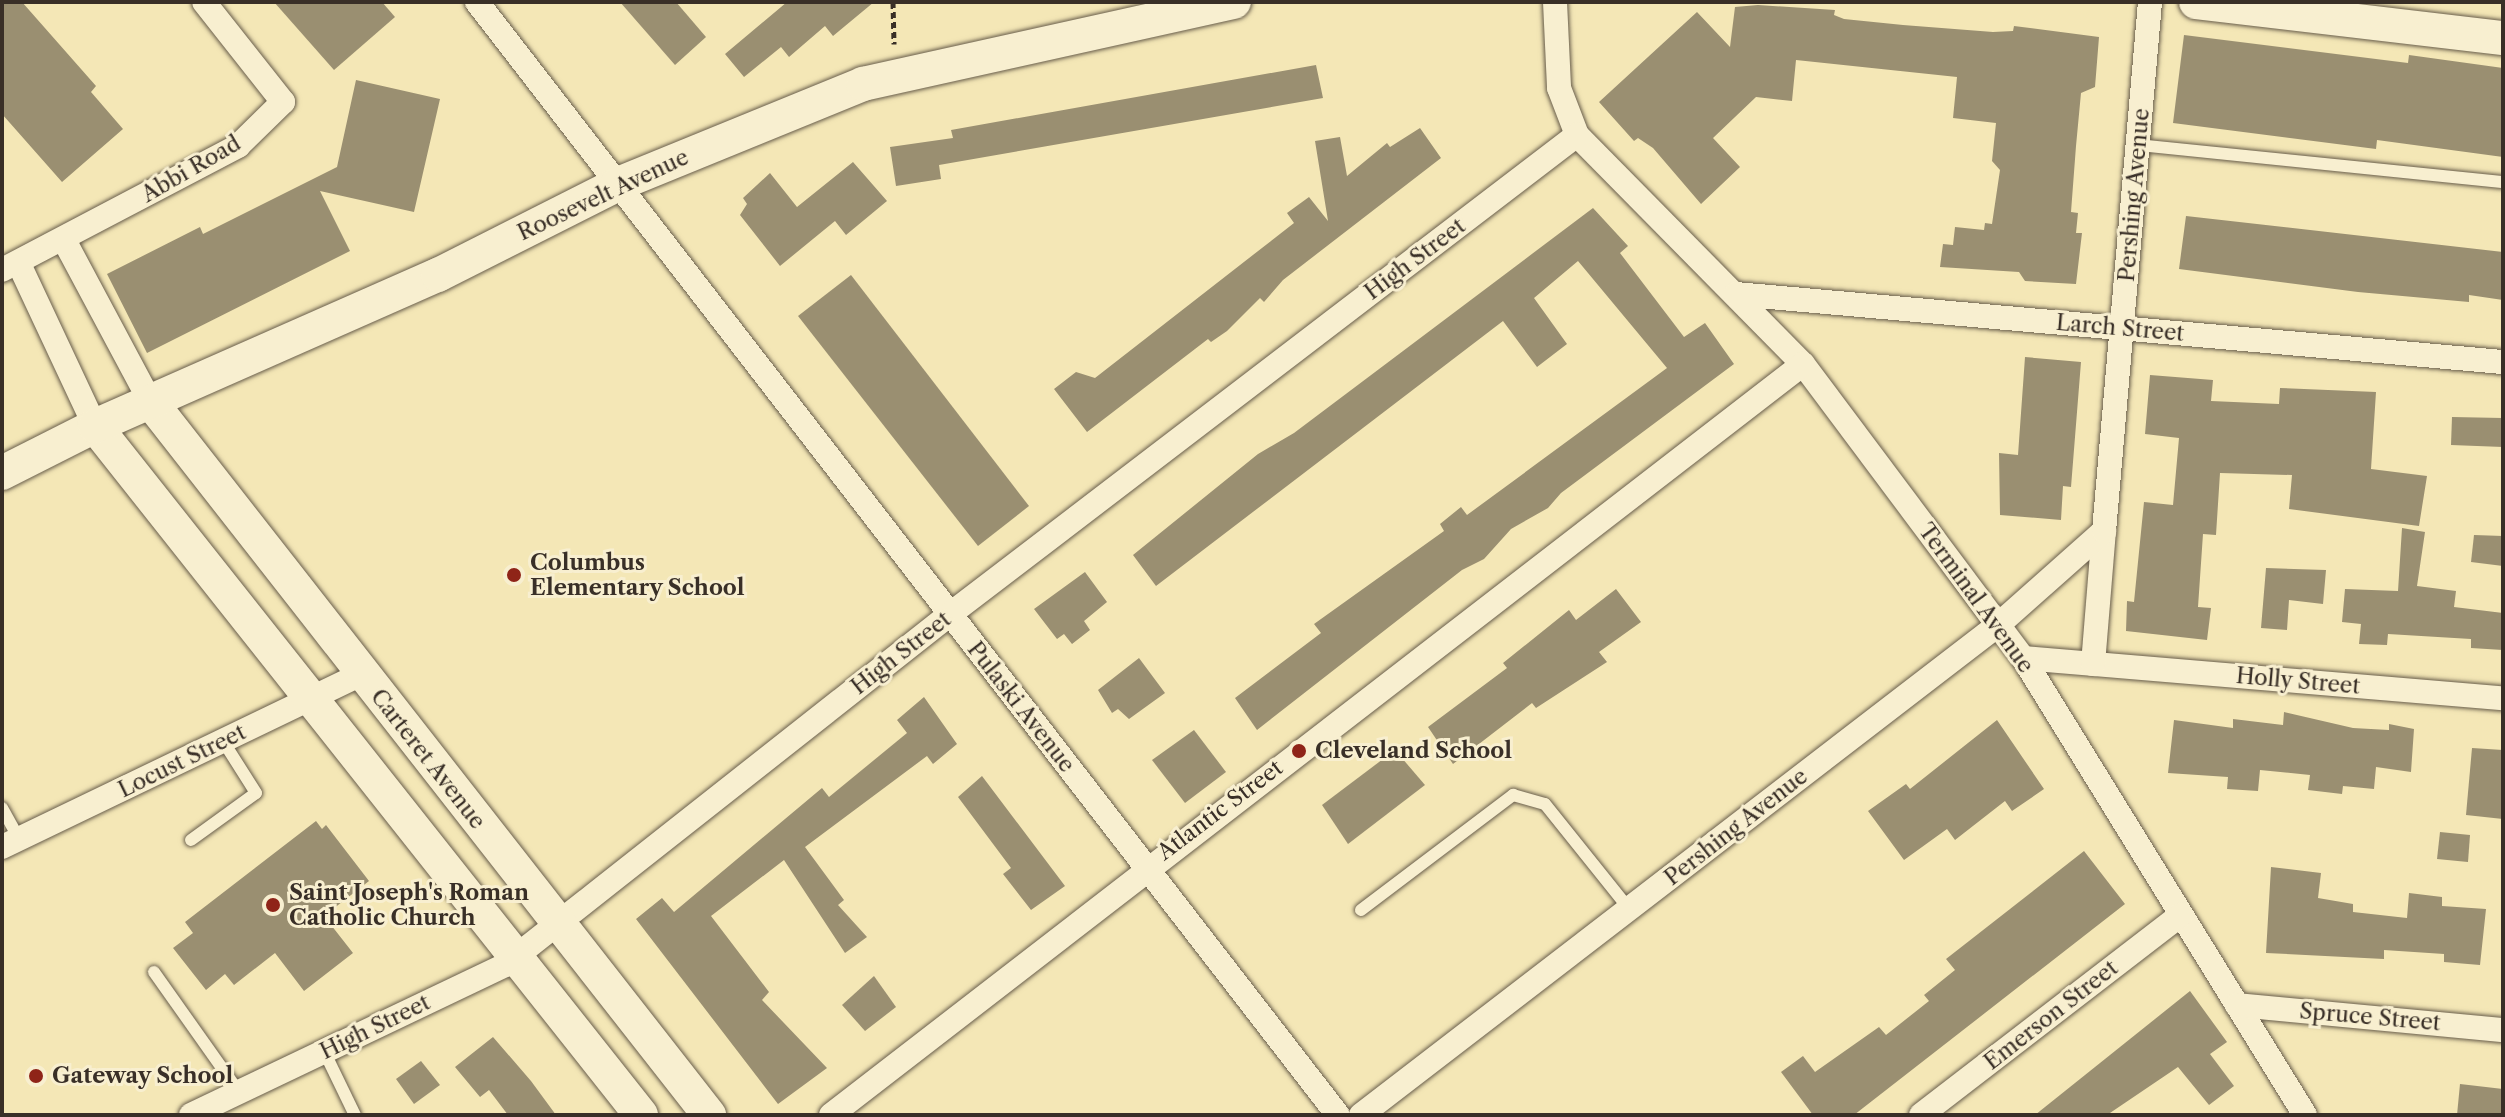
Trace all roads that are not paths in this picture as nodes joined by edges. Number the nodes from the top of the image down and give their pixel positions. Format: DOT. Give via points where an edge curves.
graph roads {
  1 [pos="204,2"];
  2 [pos="477,2"];
  3 [pos="1234,2"];
  4 [pos="1555,2"];
  5 [pos="2150,2"];
  6 [pos="2196,2"];
  7 [pos="2503,38"];
  8 [pos="1577,135"];
  9 [pos="2138,145"];
  10 [pos="2503,182"];
  11 [pos="618,184"];
  12 [pos="64,240"];
  13 [pos="10,267"];
  14 [pos="1736,294"];
  15 [pos="2122,328"];
  16 [pos="2503,362"];
  17 [pos="1803,364"];
  18 [pos="150,401"];
  19 [pos="95,426"];
  20 [pos="2,473"];
  21 [pos="2104,531"];
  22 [pos="949,615"];
  23 [pos="1998,625"];
  24 [pos="2023,658"];
  25 [pos="2093,664"];
  26 [pos="361,674"];
  27 [pos="313,698"];
  28 [pos="2503,698"];
  29 [pos="223,741"];
  30 [pos="2,808"];
  31 [pos="191,840"];
  32 [pos="11,843"];
  33 [pos="1146,867"];
  34 [pos="1629,909"];
  35 [pos="1361,910"];
  36 [pos="2181,915"];
  37 [pos="556,922"];
  38 [pos="518,954"];
  39 [pos="154,972"];
  40 [pos="2237,1005"];
  41 [pos="2503,1030"];
  42 [pos="324,1051"];
  43 [pos="239,1092"];
  44 [pos="191,1115"];
  45 [pos="355,1115"];
  46 [pos="641,1115"];
  47 [pos="709,1115"];
  48 [pos="831,1115"];
  49 [pos="1338,1115"];
  50 [pos="1361,1115"];
  51 [pos="1921,1115"];
  52 [pos="2305,1115"];
  1 -- 12 [label="street, Abbi Road" via="283,102 238,146"];
  2 -- 11 [label="street, Pulaski Avenue"];
  3 -- 11 [label="street, Roosevelt Avenue" via="863,84"];
  4 -- 8 [label="street" via="1559,88"];
  5 -- 9 [label="street, Pershing Avenue"];
  6 -- 7 [label="street"];
  8 -- 14 [label="street, Terminal Avenue"];
  8 -- 22 [label="street, High Street"];
  9 -- 10 [label="lane"];
  9 -- 15 [label="street, Pershing Avenue"];
  11 -- 18 [label="street, Roosevelt Avenue" via="438,275"];
  11 -- 22 [label="street, Pulaski Avenue"];
  12 -- 13 [label="street, Abbi Road"];
  12 -- 18 [label="street"];
  13 -- 19 [label="street, Abbi Road"];
  14 -- 15 [label="street, Larch Street"];
  14 -- 17 [label="street, Terminal Avenue"];
  15 -- 16 [label="street, Larch Street"];
  15 -- 21 [label="street, Pershing Avenue"];
  17 -- 23 [label="street, Terminal Avenue"];
  17 -- 33 [label="street, Atlantic Street"];
  18 -- 19 [label="street, Roosevelt Avenue"];
  18 -- 26 [label="street, Carteret Avenue"];
  19 -- 20 [label="street, Roosevelt Avenue"];
  19 -- 27 [label="street"];
  21 -- 23 [label="street, Pershing Avenue"];
  21 -- 25 [label="street, Pershing Avenue"];
  22 -- 33 [label="street, Pulaski Avenue"];
  22 -- 37 [label="street, High Street"];
  23 -- 24 [label="street, Terminal Avenue"];
  23 -- 34 [label="street, Pershing Avenue"];
  24 -- 25 [label="street, Holly Street"];
  24 -- 36 [label="street, Terminal Avenue"];
  25 -- 28 [label="street, Holly Street"];
  26 -- 27 [label="street, Locust Street"];
  26 -- 37 [label="street, Carteret Avenue"];
  27 -- 29 [label="street, Locust Street"];
  27 -- 38 [label="street"];
  29 -- 31 [label="lane" via="256,793"];
  29 -- 32 [label="street, Locust Street"];
  30 -- 32 [label="lane"];
  33 -- 48 [label="street, Atlantic Street"];
  33 -- 49 [label="street, Pulaski Avenue"];
  34 -- 35 [label="lane" via="1545,804 1513,795"];
  34 -- 50 [label="street, Pershing Avenue"];
  36 -- 40 [label="street, Terminal Avenue"];
  36 -- 51 [label="street, Emerson Street"];
  37 -- 38 [label="street, High Street"];
  37 -- 47 [label="street, Carteret Avenue"];
  38 -- 42 [label="street, High Street"];
  38 -- 46 [label="street"];
  39 -- 43 [label="lane"];
  40 -- 41 [label="street, Spruce Street"];
  40 -- 52 [label="street, Terminal Avenue"];
  42 -- 43 [label="street, High Street"];
  42 -- 45 [label="lane"];
  43 -- 44 [label="street, High Street"];
}
